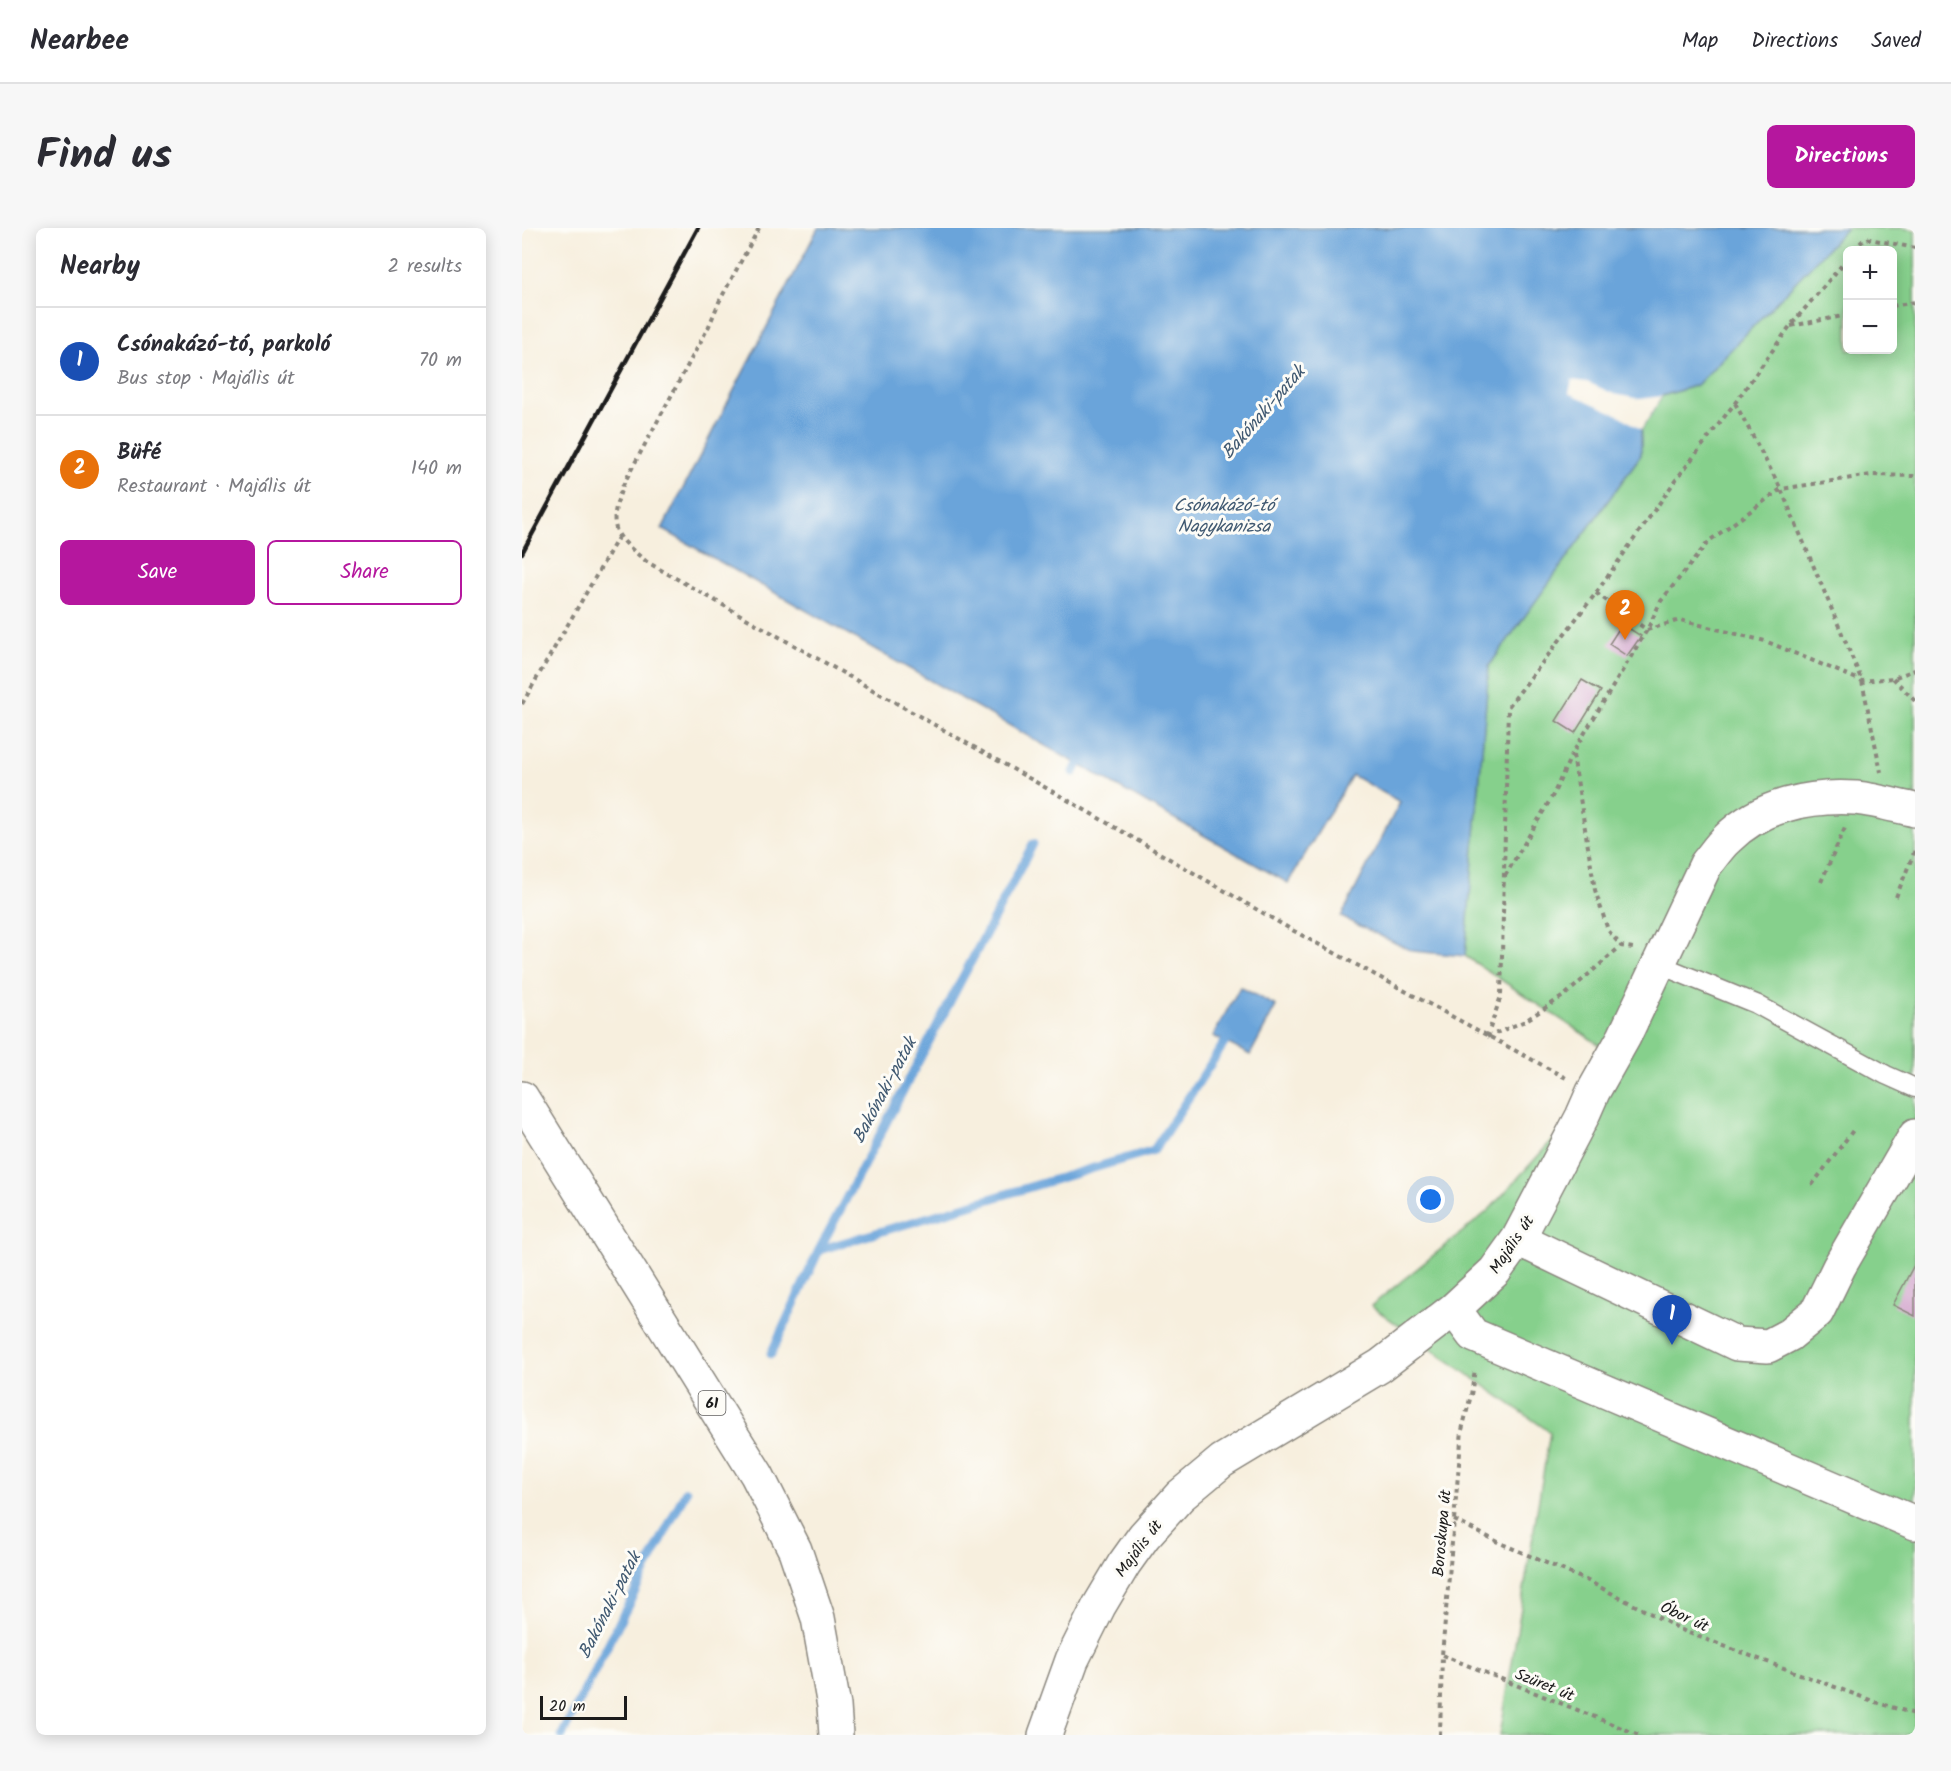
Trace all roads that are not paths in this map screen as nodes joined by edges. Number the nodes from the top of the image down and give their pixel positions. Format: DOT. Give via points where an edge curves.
graph roads {
  1 [pos="1887,804"];
  2 [pos="1658,964"];
  3 [pos="1915,1088"];
  4 [pos="522,1098"];
  5 [pos="1915,1136"];
  6 [pos="1518,1239"];
  7 [pos="1454,1309"];
  8 [pos="1915,1523"];
  9 [pos="836,1735"];
  10 [pos="1045,1735"];
  1 -- 2 [label="street, Majális út" via="1809,799 1773,809 1739,828 1706,864"];
  2 -- 3 [label="lane" via="1756,1004"];
  2 -- 6 [label="street, Majális út"];
  4 -- 9 [label="street, 61" via="757,1475 795,1550 818,1617"];
  5 -- 6 [label="street" via="1817,1312 1768,1346 1737,1344"];
  6 -- 7 [label="street, Majális út" via="1495,1271"];
  7 -- 8 [label="street" via="1473,1335"];
  7 -- 10 [label="street, Majális út" via="1380,1366 1222,1461 1179,1496 1144,1536 1099,1606 1071,1660"];
}
